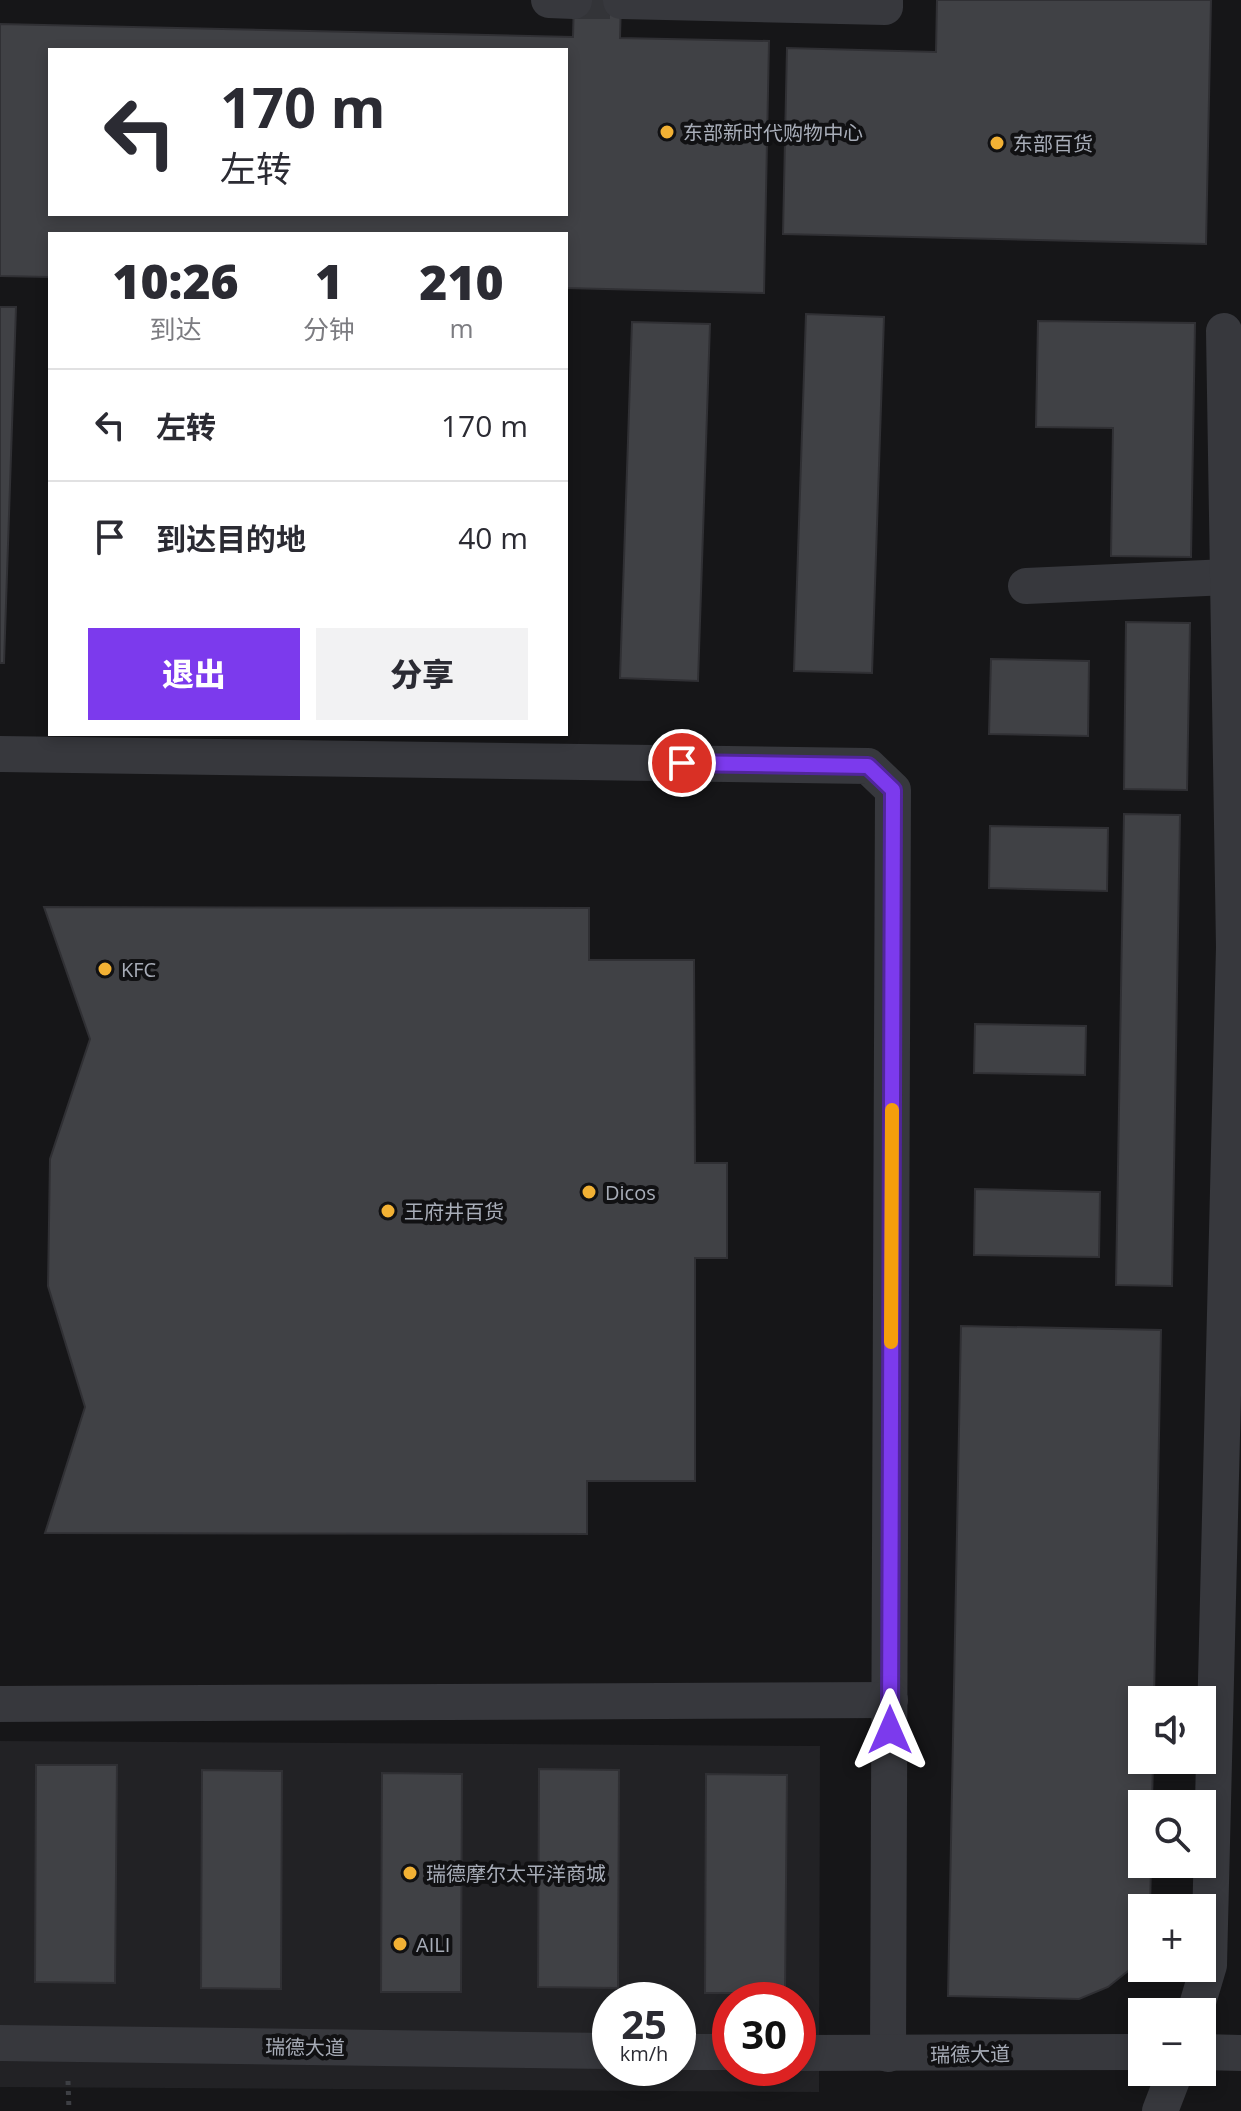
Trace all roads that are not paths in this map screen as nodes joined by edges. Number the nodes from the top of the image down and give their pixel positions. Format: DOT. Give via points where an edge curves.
graph roads {
  1 [pos="549,0"];
  2 [pos="885,0"];
  3 [pos="574,1"];
  4 [pos="621,1"];
  5 [pos="1224,331"];
  6 [pos="1228,577"];
  7 [pos="1026,586"];
  8 [pos="0,754"];
  9 [pos="1237,946"];
  10 [pos="890,1700"];
  11 [pos="0,1704"];
  12 [pos="1199,1998"];
  13 [pos="0,2043"];
  14 [pos="592,2051"];
  15 [pos="1128,2052"];
  16 [pos="1216,2052"];
  17 [pos="816,2053"];
  18 [pos="1241,2053"];
  19 [pos="888,2054"];
  20 [pos="1170,2086"];
  21 [pos="1160,2111"];
  1 -- 3 [label="street"];
  2 -- 4 [label="street" via="885,7"];
  5 -- 6 [label="street"];
  6 -- 7 [label="street"];
  6 -- 9 [label="street"];
  8 -- 10 [label="street" via="868,766 893,790"];
  9 -- 12 [label="street" via="1209,1965"];
  10 -- 11 [label="street"];
  10 -- 19 [label="street"];
  13 -- 14 [label="street, 瑞德大道"];
  15 -- 19 [label="street, 瑞德大道"];
  16 -- 18 [label="street"];
  17 -- 19 [label="street, 瑞德大道"];
  20 -- 21 [label="street"];
}
